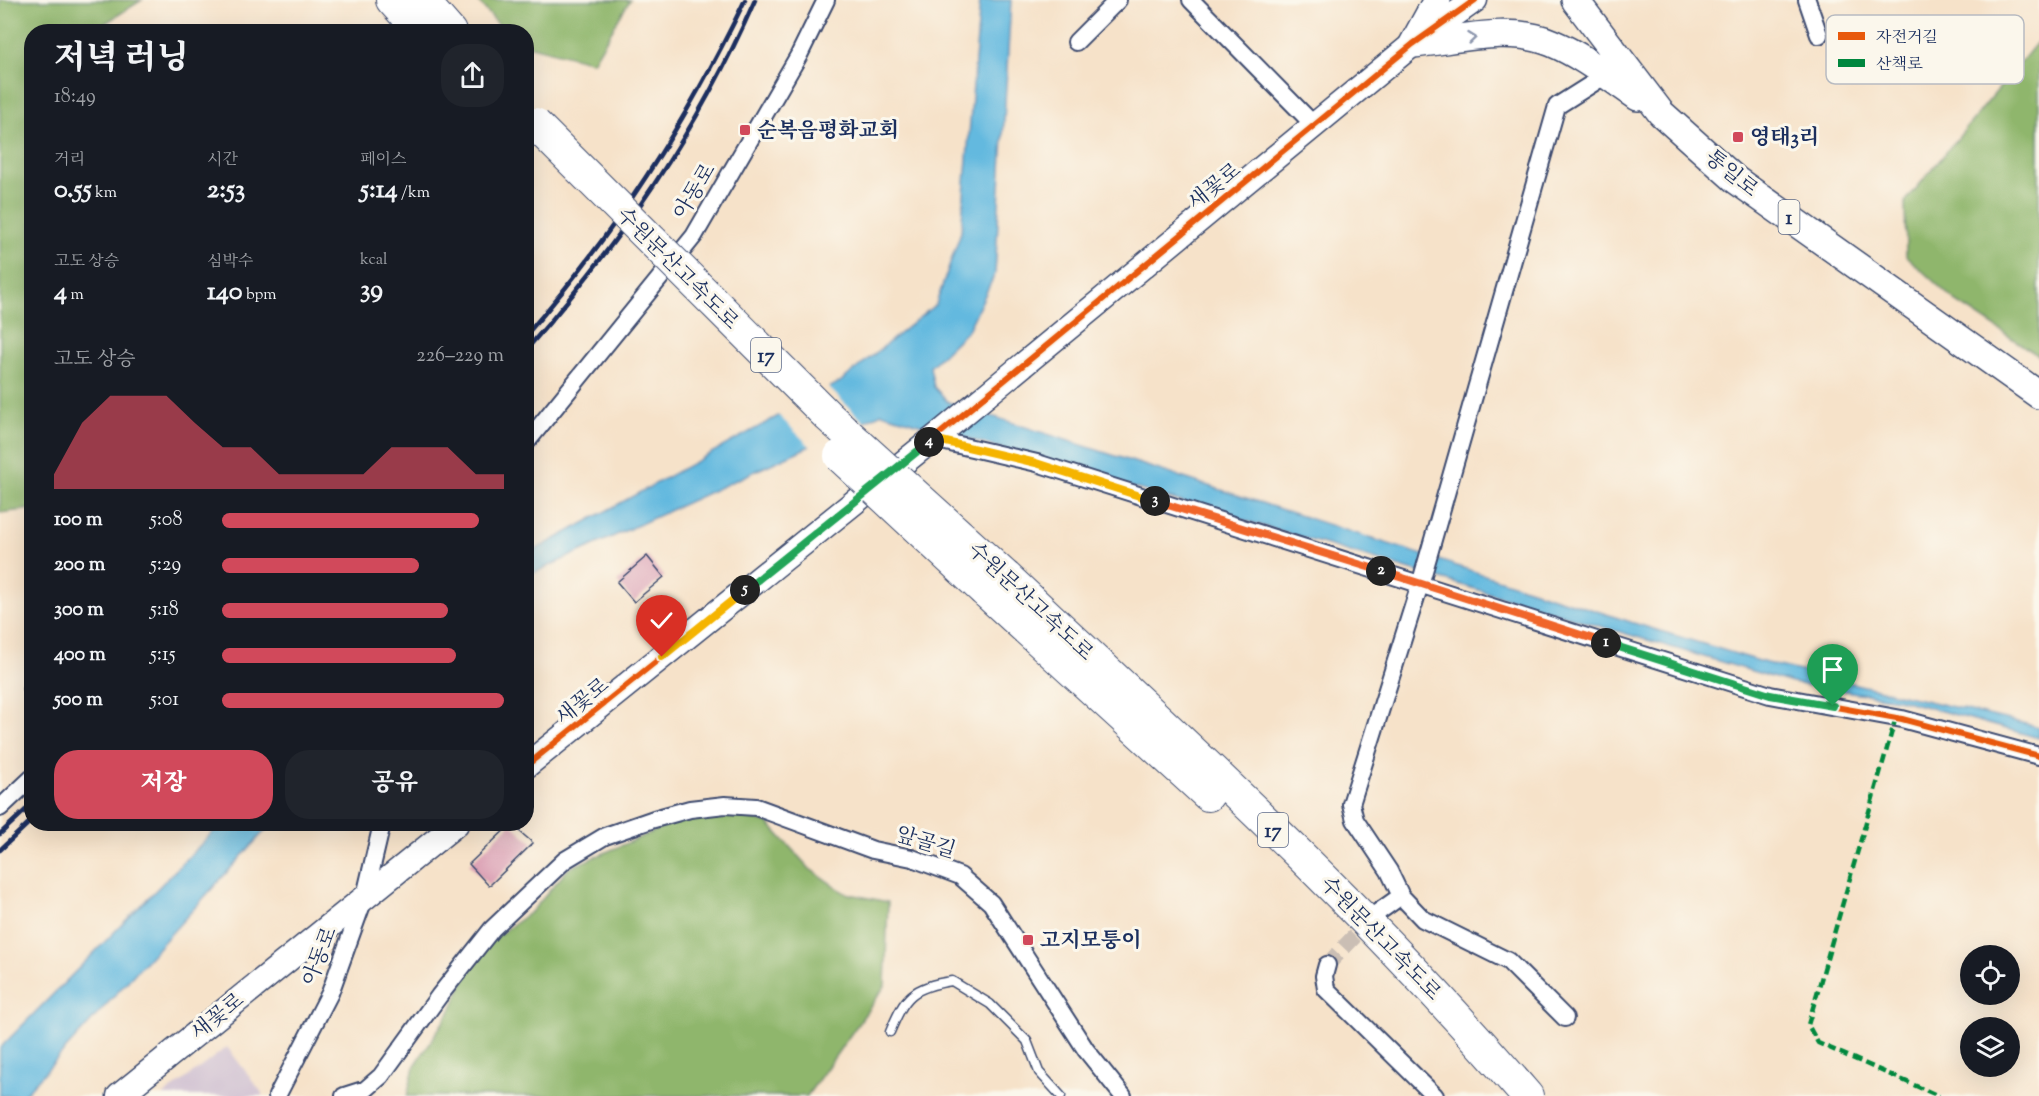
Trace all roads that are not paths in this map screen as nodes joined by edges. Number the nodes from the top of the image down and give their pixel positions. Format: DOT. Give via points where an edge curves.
graph roads {
  1 [pos="392,0"];
  2 [pos="422,0"];
  3 [pos="826,0"];
  4 [pos="1118,0"];
  5 [pos="1191,0"];
  6 [pos="1437,0"];
  7 [pos="1475,0"];
  8 [pos="1807,0"];
  9 [pos="1583,3"];
  10 [pos="414,24"];
  11 [pos="443,24"];
  12 [pos="1820,35"];
  13 [pos="1076,42"];
  14 [pos="1413,44"];
  15 [pos="1606,75"];
  16 [pos="1661,113"];
  17 [pos="1314,125"];
  18 [pos="534,133"];
  19 [pos="2039,395"];
  20 [pos="534,432"];
  21 [pos="935,437"];
  22 [pos="1421,581"];
  23 [pos="995,584"];
  24 [pos="2039,756"];
  25 [pos="534,760"];
  26 [pos="24,786"];
  27 [pos="0,808"];
  28 [pos="380,831"];
  29 [pos="447,831"];
  30 [pos="1401,896"];
  31 [pos="365,897"];
  32 [pos="1377,913"];
  33 [pos="1327,965"];
  34 [pos="1565,1018"];
  35 [pos="890,1032"];
  36 [pos="119,1096"];
  37 [pos="276,1096"];
  38 [pos="344,1096"];
  39 [pos="1060,1096"];
  40 [pos="1123,1096"];
  41 [pos="1435,1096"];
  42 [pos="1498,1096"];
  43 [pos="1527,1096"];
  1 -- 10 [label="highway"];
  2 -- 11 [label="highway"];
  3 -- 20 [label="street, 아동로" via="799,55 694,236"];
  4 -- 13 [label="street"];
  5 -- 17 [label="street"];
  6 -- 14 [label="main road"];
  7 -- 14 [label="street, 새꽃로"];
  8 -- 12 [label="street"];
  9 -- 16 [label="main road, 통일로 / 1"];
  14 -- 15 [label="main road, one-way" via="1508,34 1550,42"];
  14 -- 17 [label="street, 새꽃로"];
  15 -- 16 [label="main road"];
  15 -- 22 [label="street" via="1557,106"];
  16 -- 19 [label="main road, 통일로 / 1" via="1736,180"];
  17 -- 21 [label="street, 새꽃로"];
  18 -- 23 [label="highway, 수원문산고속도로 / 17, bridge" via="829,417"];
  21 -- 22 [label="street" via="1036,463"];
  21 -- 25 [label="street, 새꽃로"];
  22 -- 24 [label="street" via="1770,695 1902,719"];
  22 -- 30 [label="street" via="1351,804 1355,820"];
  23 -- 42 [label="highway, 수원문산고속도로 / 17" via="1341,925"];
  23 -- 43 [label="highway, 수원문산고속도로 / 17" via="1206,763 1346,900"];
  26 -- 27 [label="street"];
  28 -- 31 [label="street, 아동로"];
  29 -- 31 [label="street, 새꽃로"];
  30 -- 32 [label="street"];
  30 -- 34 [label="street" via="1423,919 1508,961"];
  31 -- 36 [label="street, 새꽃로"];
  31 -- 37 [label="street, 아동로" via="330,993"];
  33 -- 41 [label="street" via="1326,989"];
  35 -- 39 [label="lane" via="902,1004 909,998 925,985 952,981 990,1004 1027,1041 1040,1072"];
  38 -- 40 [label="street, 앞골길" via="366,1089 381,1076 492,929 565,860 605,836 654,819 725,805 756,807 873,850 912,858 960,876 991,903 1086,1050"];
}
